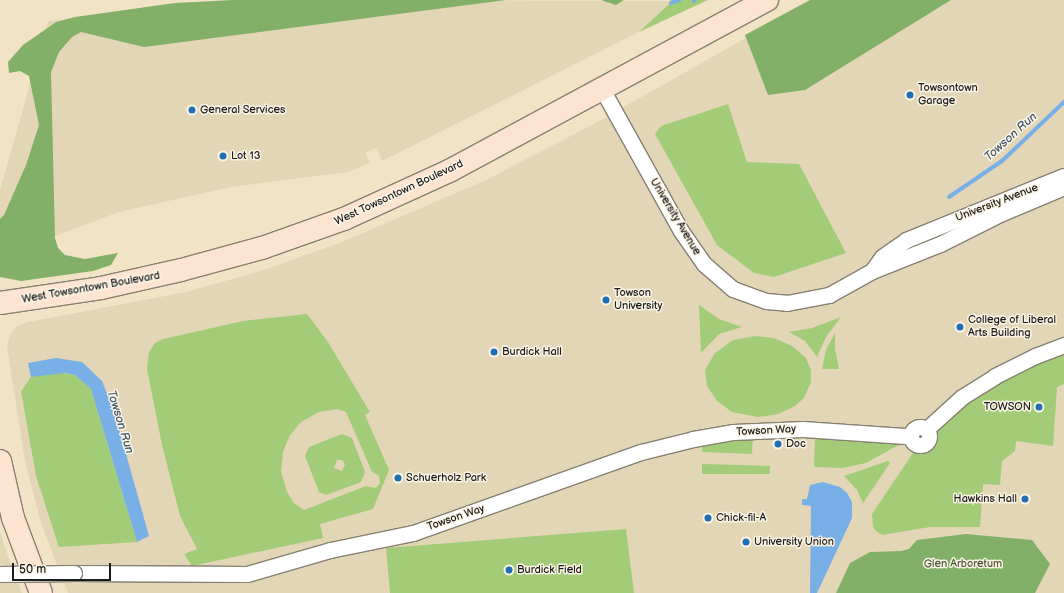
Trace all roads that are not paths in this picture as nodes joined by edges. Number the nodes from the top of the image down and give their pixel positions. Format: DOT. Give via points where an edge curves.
graph roads {
  1 [pos="767,0"];
  2 [pos="602,90"];
  3 [pos="1064,176"];
  4 [pos="1064,187"];
  5 [pos="872,271"];
  6 [pos="0,304"];
  7 [pos="1064,345"];
  8 [pos="930,430"];
  9 [pos="905,436"];
  10 [pos="0,461"];
  11 [pos="0,574"];
  12 [pos="41,593"];
  1 -- 2 [label="main road, West Towsontown Boulevard"];
  2 -- 5 [label="street, University Avenue" via="693,250 717,278 733,289 766,301 787,304 829,295"];
  2 -- 6 [label="main road, West Towsontown Boulevard" via="417,187 312,231 228,258 144,279"];
  3 -- 5 [label="street, University Avenue" via="906,240 882,257"];
  4 -- 5 [label="street, University Avenue" via="1002,213 940,244"];
  7 -- 8 [label="street" via="994,376 962,397"];
  9 -- 11 [label="street, Towson Way, bridge" via="778,428 734,432 674,443 413,533 307,556 247,574"];
  10 -- 12 [label="main road" via="13,518"];
}
